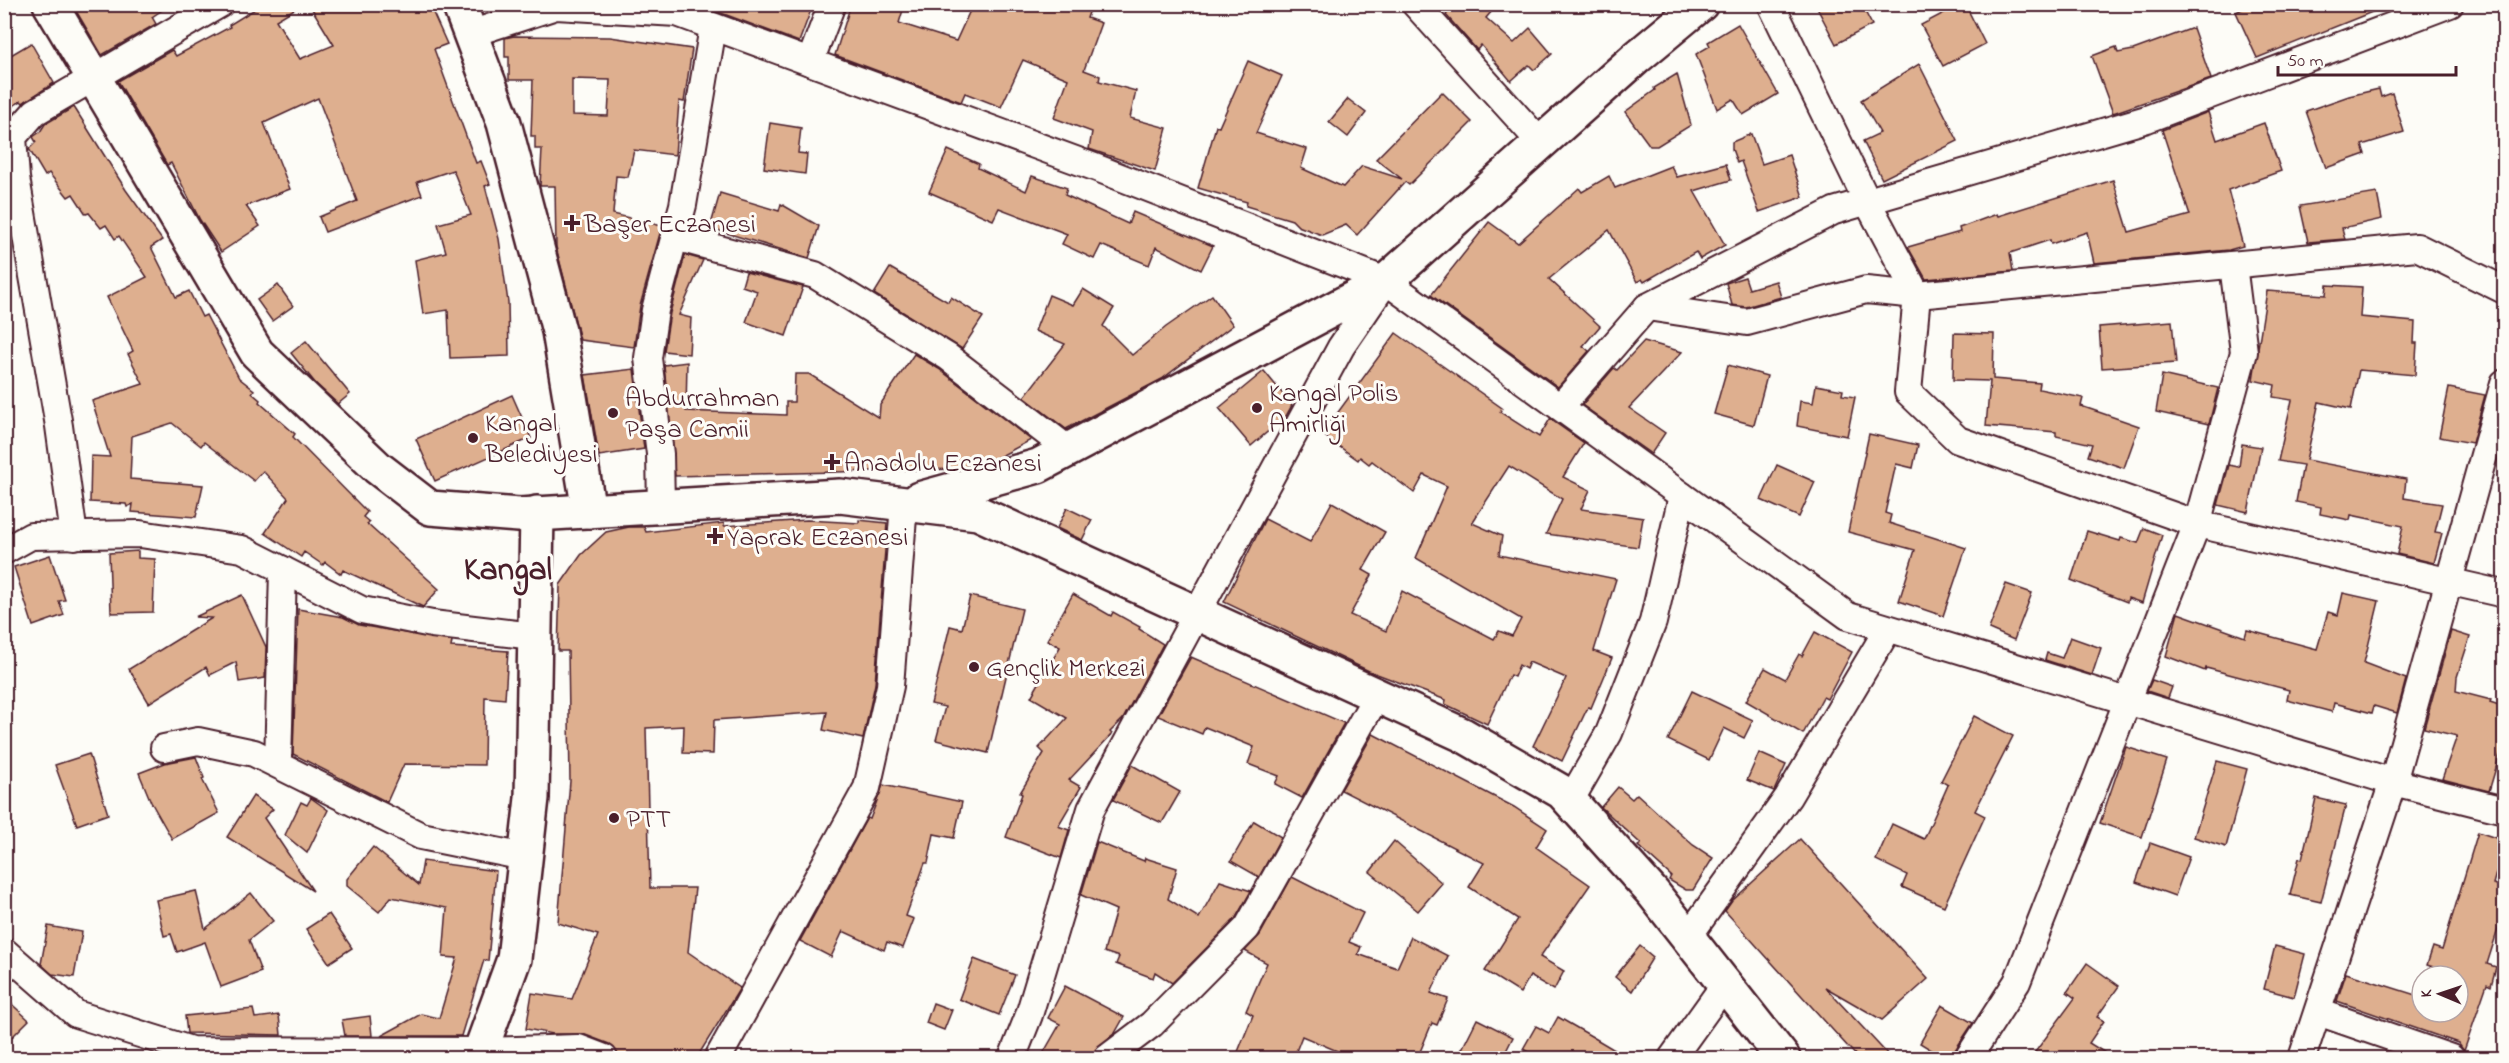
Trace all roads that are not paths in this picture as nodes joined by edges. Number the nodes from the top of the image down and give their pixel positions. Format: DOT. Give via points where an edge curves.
graph roads {
  1 [pos="50,4"];
  2 [pos="220,4"];
  3 [pos="832,4"];
  4 [pos="1415,4"];
  5 [pos="1701,4"];
  6 [pos="1771,4"];
  7 [pos="2450,4"];
  8 [pos="464,19"];
  9 [pos="713,27"];
  10 [pos="810,63"];
  11 [pos="95,79"];
  12 [pos="1541,143"];
  13 [pos="1867,201"];
  14 [pos="675,237"];
  15 [pos="2233,266"];
  16 [pos="1386,281"];
  17 [pos="2505,290"];
  18 [pos="1917,295"];
  19 [pos="1647,307"];
  20 [pos="2505,383"];
  21 [pos="1560,407"];
  22 [pos="1069,450"];
  23 [pos="1682,496"];
  24 [pos="904,504"];
  25 [pos="661,506"];
  26 [pos="589,510"];
  27 [pos="537,513"];
  28 [pos="2197,524"];
  29 [pos="74,536"];
  30 [pos="4,551"];
  31 [pos="283,570"];
  32 [pos="2449,581"];
  33 [pos="2505,594"];
  34 [pos="1199,614"];
  35 [pos="1888,629"];
  36 [pos="533,636"];
  37 [pos="1377,695"];
  38 [pos="2127,701"];
  39 [pos="164,748"];
  40 [pos="278,764"];
  41 [pos="2393,782"];
  42 [pos="1570,801"];
  43 [pos="2505,810"];
  44 [pos="525,857"];
  45 [pos="1688,938"];
  46 [pos="4,951"];
  47 [pos="1725,984"];
  48 [pos="2318,1012"];
  49 [pos="480,1055"];
  50 [pos="604,1059"];
  51 [pos="717,1059"];
  52 [pos="1012,1059"];
  53 [pos="1107,1059"];
  54 [pos="1672,1059"];
  55 [pos="1784,1059"];
  56 [pos="1968,1059"];
  57 [pos="2302,1059"];
  58 [pos="2451,1059"];
  1 -- 11 [label="street"];
  2 -- 11 [label="street"];
  3 -- 10 [label="street"];
  4 -- 12 [label="street"];
  5 -- 12 [label="street"];
  6 -- 13 [label="street"];
  7 -- 13 [label="street" via="2147,119"];
  8 -- 9 [label="street" via="556,6 677,13"];
  8 -- 26 [label="street" via="504,123 559,331"];
  9 -- 10 [label="street"];
  9 -- 14 [label="street"];
  10 -- 16 [label="street" via="1097,168"];
  11 -- 27 [label="street" via="257,353 378,468 430,508"];
  11 -- 29 [label="street" via="35,112 13,137 16,178"];
  12 -- 16 [label="street"];
  13 -- 18 [label="street"];
  13 -- 19 [label="street" via="1834,211"];
  14 -- 22 [label="street" via="815,275 948,357"];
  14 -- 25 [label="street" via="655,310 648,358 660,454"];
  15 -- 17 [label="street" via="2417,247"];
  15 -- 18 [label="street"];
  15 -- 28 [label="street" via="2244,352"];
  16 -- 21 [label="street"];
  16 -- 22 [label="street"];
  16 -- 34 [label="street" via="1341,347"];
  18 -- 19 [label="street" via="1866,290 1747,321"];
  18 -- 28 [label="street" via="1908,392 1958,440"];
  19 -- 21 [label="street"];
  20 -- 32 [label="street"];
  21 -- 23 [label="street"];
  22 -- 24 [label="street" via="1038,466"];
  23 -- 35 [label="street" via="1848,616"];
  23 -- 42 [label="street" via="1653,622 1609,732"];
  24 -- 25 [label="street" via="840,496"];
  24 -- 34 [label="street" via="978,513"];
  24 -- 51 [label="street" via="890,686 867,788"];
  25 -- 26 [label="street"];
  26 -- 27 [label="street"];
  27 -- 36 [label="street"];
  28 -- 32 [label="street"];
  28 -- 38 [label="street"];
  29 -- 30 [label="street" via="31,536"];
  29 -- 31 [label="street" via="140,534 242,549"];
  31 -- 36 [label="street" via="362,610 432,624"];
  31 -- 40 [label="street"];
  32 -- 33 [label="street"];
  32 -- 41 [label="street"];
  34 -- 37 [label="street"];
  34 -- 52 [label="street" via="1091,809"];
  35 -- 38 [label="street"];
  35 -- 45 [label="street" via="1788,797"];
  36 -- 44 [label="street" via="532,798"];
  37 -- 42 [label="street" via="1463,735 1562,792"];
  37 -- 53 [label="street" via="1247,928 1152,1024"];
  38 -- 41 [label="street"];
  38 -- 56 [label="street" via="2017,982"];
  39 -- 40 [label="street" via="198,741 254,753"];
  40 -- 44 [label="street" via="421,836"];
  41 -- 43 [label="street"];
  41 -- 48 [label="street"];
  42 -- 45 [label="street"];
  44 -- 49 [label="street" via="514,959"];
  45 -- 47 [label="street"];
  46 -- 49 [label="street" via="76,1014 190,1050"];
  47 -- 54 [label="street"];
  47 -- 55 [label="street"];
  48 -- 57 [label="street"];
  48 -- 58 [label="street"];
  49 -- 50 [label="street" via="578,1048"];
}
